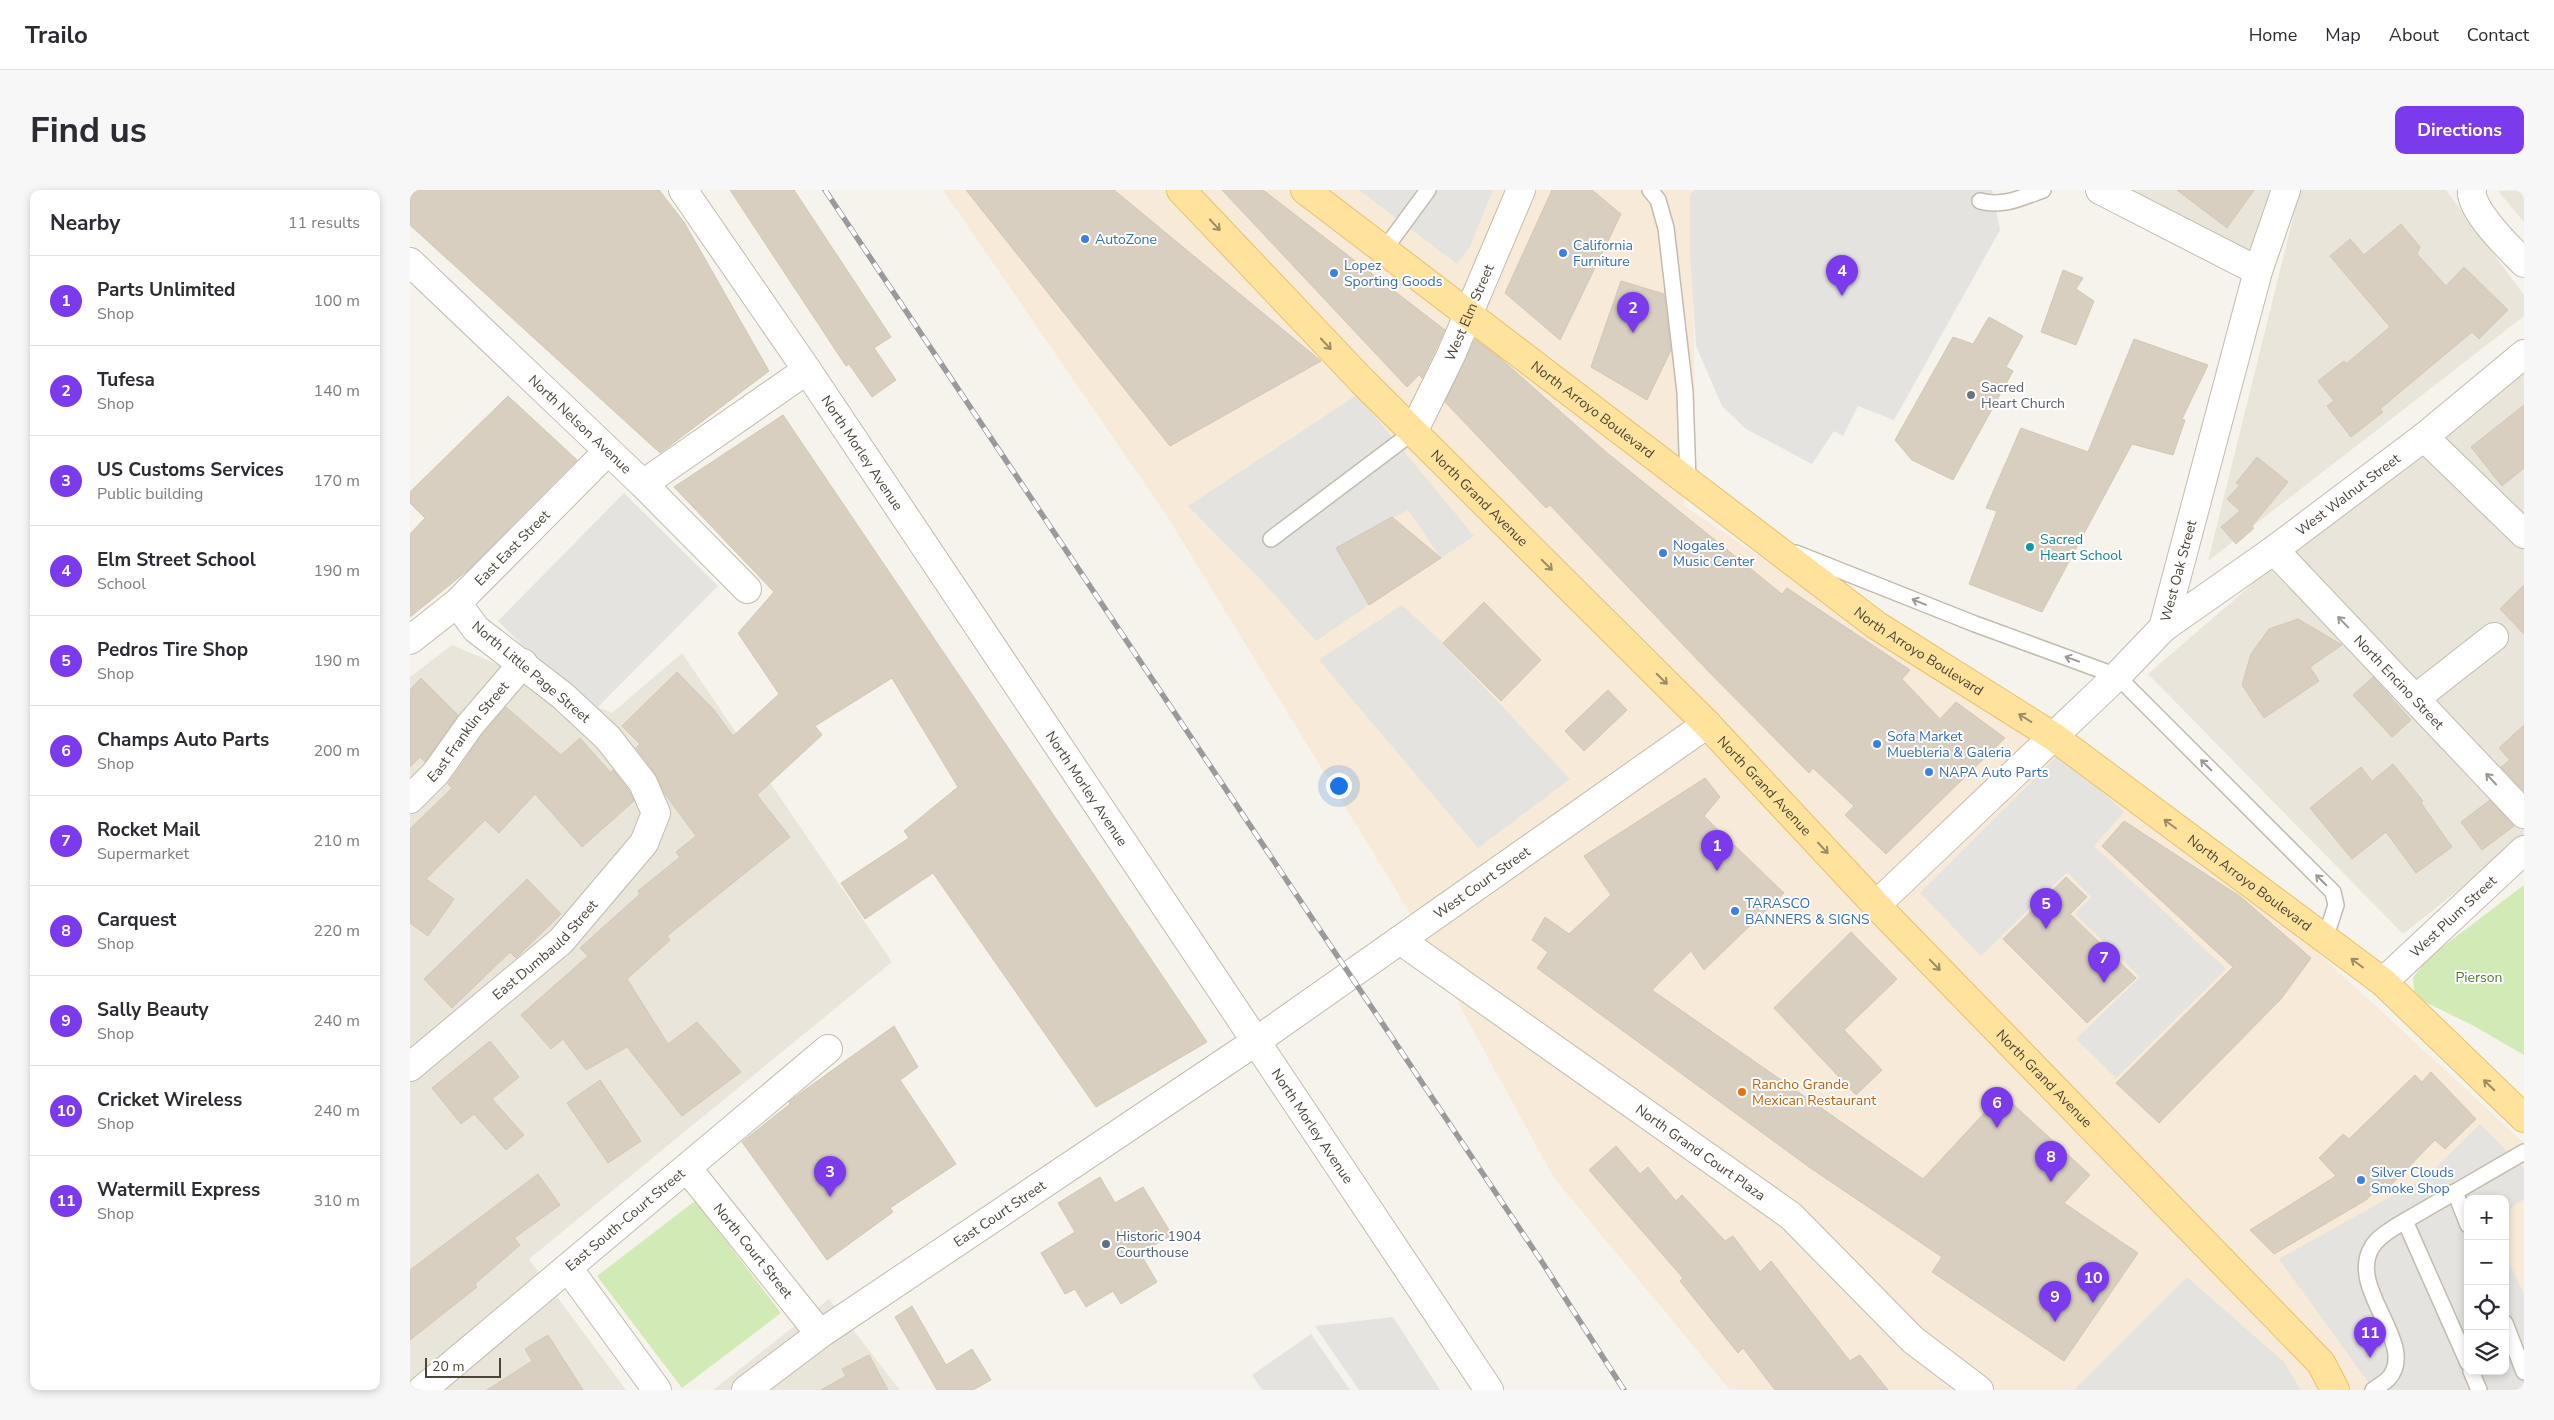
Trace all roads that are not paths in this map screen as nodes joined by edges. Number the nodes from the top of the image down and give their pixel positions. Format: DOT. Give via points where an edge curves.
graph roads {
  1 [pos="684,190"];
  2 [pos="1181,190"];
  3 [pos="1428,190"];
  4 [pos="1521,190"];
  5 [pos="1650,190"];
  6 [pos="2043,190"];
  7 [pos="2100,190"];
  8 [pos="2286,190"];
  9 [pos="2472,190"];
  10 [pos="1319,194"];
  11 [pos="1980,201"];
  12 [pos="1384,250"];
  13 [pos="410,262"];
  14 [pos="2524,263"];
  15 [pos="2258,271"];
  16 [pos="1469,314"];
  17 [pos="2524,354"];
  18 [pos="807,370"];
  19 [pos="1413,432"];
  20 [pos="2424,437"];
  21 [pos="608,451"];
  22 [pos="1688,481"];
  23 [pos="643,484"];
  24 [pos="2524,534"];
  25 [pos="1271,539"];
  26 [pos="1768,542"];
  27 [pos="2274,550"];
  28 [pos="747,589"];
  29 [pos="457,603"];
  30 [pos="2163,628"];
  31 [pos="2494,637"];
  32 [pos="410,640"];
  33 [pos="523,663"];
  34 [pos="2117,676"];
  35 [pos="2416,698"];
  36 [pos="1707,724"];
  37 [pos="2054,737"];
  38 [pos="410,799"];
  39 [pos="656,812"];
  40 [pos="2524,814"];
  41 [pos="2524,850"];
  42 [pos="1876,905"];
  43 [pos="2325,939"];
  44 [pos="1400,940"];
  45 [pos="2383,982"];
  46 [pos="1255,1042"];
  47 [pos="828,1049"];
  48 [pos="410,1067"];
  49 [pos="2524,1118"];
  50 [pos="2524,1152"];
  51 [pos="687,1168"];
  52 [pos="2455,1192"];
  53 [pos="2464,1215"];
  54 [pos="2406,1221"];
  55 [pos="568,1268"];
  56 [pos="2508,1330"];
  57 [pos="820,1334"];
  58 [pos="2464,1354"];
  59 [pos="2524,1372"];
  60 [pos="2473,1375"];
  61 [pos="422,1390"];
  62 [pos="657,1390"];
  63 [pos="746,1390"];
  64 [pos="1490,1390"];
  65 [pos="1979,1390"];
  66 [pos="2335,1390"];
  67 [pos="2372,1390"];
  68 [pos="2479,1390"];
  1 -- 18 [label="street, North Morley Avenue"];
  2 -- 19 [label="main road, North Grand Avenue, one-way"];
  3 -- 12 [label="lane"];
  4 -- 16 [label="street, West Elm Street"];
  5 -- 22 [label="lane" via="1658,200 1666,228 1685,392"];
  6 -- 11 [label="lane" via="2013,202 1994,205"];
  7 -- 15 [label="street"];
  8 -- 15 [label="street, West Oak Street"];
  9 -- 14 [label="street" via="2472,201 2479,211"];
  10 -- 12 [label="main road, North Arroyo Boulevard"];
  12 -- 16 [label="main road, North Arroyo Boulevard"];
  13 -- 21 [label="street, North Nelson Avenue"];
  15 -- 30 [label="street, West Oak Street"];
  16 -- 19 [label="street, West Elm Street"];
  16 -- 22 [label="main road, North Arroyo Boulevard"];
  17 -- 20 [label="street, West Walnut Street"];
  18 -- 23 [label="street"];
  18 -- 46 [label="street, North Morley Avenue"];
  19 -- 25 [label="lane"];
  19 -- 36 [label="main road, North Grand Avenue, one-way"];
  20 -- 24 [label="street"];
  20 -- 27 [label="street, West Walnut Street"];
  21 -- 23 [label="street, North Nelson Avenue"];
  21 -- 29 [label="street, East East Street"];
  22 -- 26 [label="main road, North Arroyo Boulevard"];
  23 -- 28 [label="street, North Nelson Avenue"];
  34 -- 26 [label="lane, one-way"];
  37 -- 26 [label="main road, North Arroyo Boulevard, one-way" via="1876,624"];
  27 -- 30 [label="street, West Walnut Street"];
  35 -- 27 [label="street, North Encino Street, one-way"];
  29 -- 32 [label="street, East East Street"];
  29 -- 33 [label="street, North Little Page Street" via="476,629"];
  30 -- 34 [label="street, West Oak Street"];
  31 -- 35 [label="street"];
  33 -- 38 [label="street, East Franklin Street" via="470,725 436,773"];
  33 -- 39 [label="street, North Little Page Street" via="608,738 643,783"];
  34 -- 37 [label="street, West Oak Street"];
  43 -- 34 [label="lane, one-way" via="2336,905 2333,892"];
  40 -- 35 [label="street, North Encino Street, one-way"];
  36 -- 42 [label="main road, North Grand Avenue, one-way"];
  36 -- 44 [label="street, West Court Street"];
  37 -- 42 [label="street, West Oak Street"];
  43 -- 37 [label="main road, North Arroyo Boulevard, one-way"];
  39 -- 48 [label="street, East Dumbauld Street" via="644,843 561,941"];
  41 -- 45 [label="street, West Plum Street"];
  42 -- 66 [label="main road, North Grand Avenue, one-way" via="2321,1363"];
  45 -- 43 [label="main road, North Arroyo Boulevard, one-way"];
  44 -- 46 [label="street, West Court Street"];
  44 -- 65 [label="street, North Grand Court Plaza" via="1791,1216 1913,1340"];
  49 -- 45 [label="main road, North Arroyo Boulevard, one-way"];
  46 -- 57 [label="street, East Court Street"];
  46 -- 64 [label="street, North Morley Avenue"];
  47 -- 51 [label="street, East South-Court Street"];
  50 -- 52 [label="lane"];
  51 -- 55 [label="street, East South-Court Street"];
  51 -- 57 [label="street, North Court Street"];
  52 -- 53 [label="lane"];
  52 -- 54 [label="lane"];
  54 -- 58 [label="lane"];
  54 -- 67 [label="lane" via="2380,1237 2367,1260 2367,1276 2377,1308 2394,1338 2396,1361 2389,1378"];
  55 -- 61 [label="street, East South-Court Street"];
  55 -- 62 [label="street"];
  56 -- 59 [label="lane"];
  57 -- 63 [label="street, East Court Street"];
  60 -- 68 [label="lane"];
}
